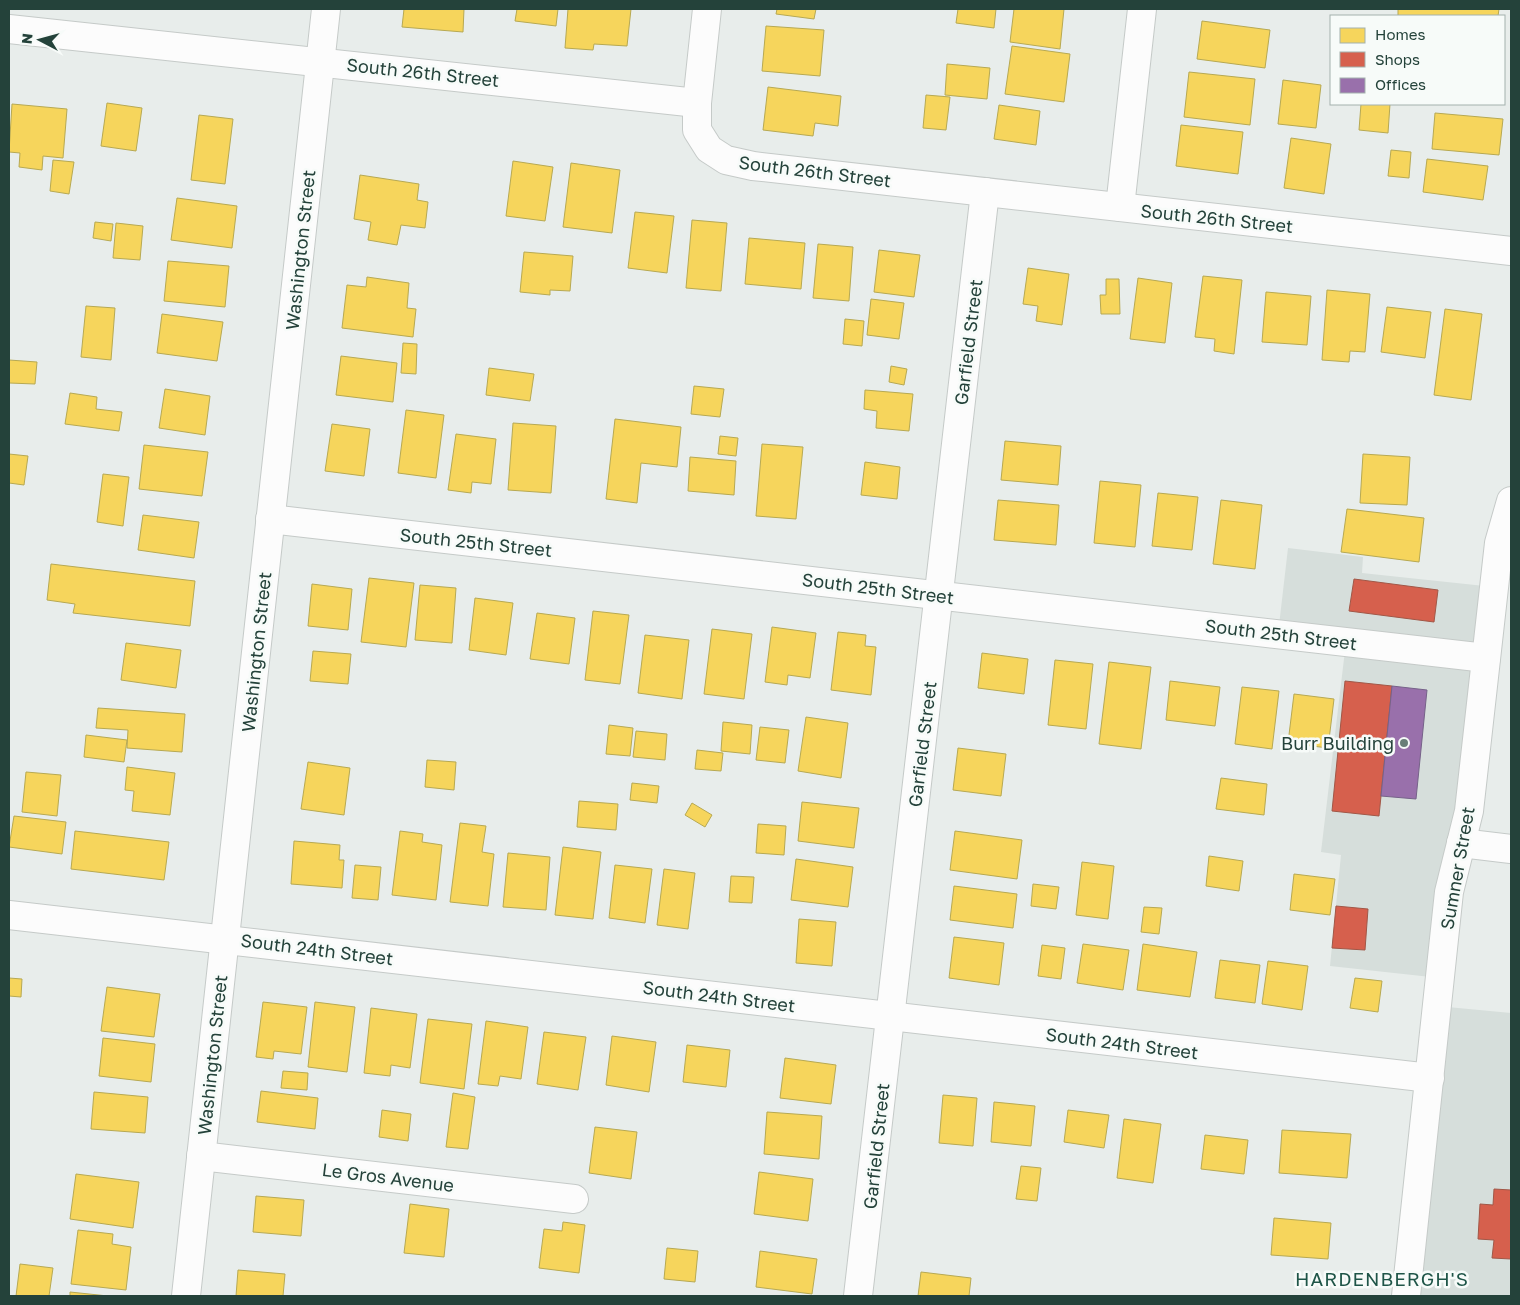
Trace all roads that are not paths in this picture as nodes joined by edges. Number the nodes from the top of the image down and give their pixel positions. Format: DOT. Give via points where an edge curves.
graph roads {
  1 [pos="326,9"];
  2 [pos="707,9"];
  3 [pos="1142,9"];
  4 [pos="9,29"];
  5 [pos="320,61"];
  6 [pos="697,103"];
  7 [pos="985,192"];
  8 [pos="1120,207"];
  9 [pos="1511,251"];
  10 [pos="1511,500"];
  11 [pos="270,519"];
  12 [pos="939,594"];
  13 [pos="1486,658"];
  14 [pos="1461,843"];
  15 [pos="1511,849"];
  16 [pos="9,915"];
  17 [pos="224,938"];
  18 [pos="890,1016"];
  19 [pos="1430,1078"];
  20 [pos="202,1156"];
  21 [pos="574,1199"];
  22 [pos="186,1296"];
  23 [pos="858,1296"];
  24 [pos="1406,1296"];
  1 -- 5 [label="street, Washington Street"];
  2 -- 6 [label="street"];
  3 -- 8 [label="street"];
  4 -- 5 [label="street, South 26th Street"];
  5 -- 6 [label="street, South 26th Street"];
  5 -- 11 [label="street, Washington Street"];
  6 -- 7 [label="street, South 26th Street" via="697,130 709,149 726,160 752,166"];
  7 -- 8 [label="street, South 26th Street"];
  7 -- 12 [label="street, Garfield Street"];
  8 -- 9 [label="street, South 26th Street"];
  10 -- 13 [label="street, Sumner Street" via="1498,543"];
  11 -- 12 [label="street, South 25th Street"];
  11 -- 17 [label="street, Washington Street"];
  12 -- 13 [label="street, South 25th Street"];
  12 -- 18 [label="street, Garfield Street"];
  13 -- 14 [label="street, Sumner Street" via="1469,811"];
  14 -- 15 [label="street"];
  14 -- 19 [label="street, Sumner Street" via="1449,892"];
  16 -- 17 [label="street, South 24th Street"];
  17 -- 18 [label="street, South 24th Street"];
  17 -- 20 [label="street, Washington Street"];
  18 -- 19 [label="street, South 24th Street"];
  18 -- 23 [label="street, Garfield Street"];
  19 -- 24 [label="street, Sumner Street"];
  20 -- 21 [label="street, Le Gros Avenue"];
  20 -- 22 [label="street, Washington Street"];
}
